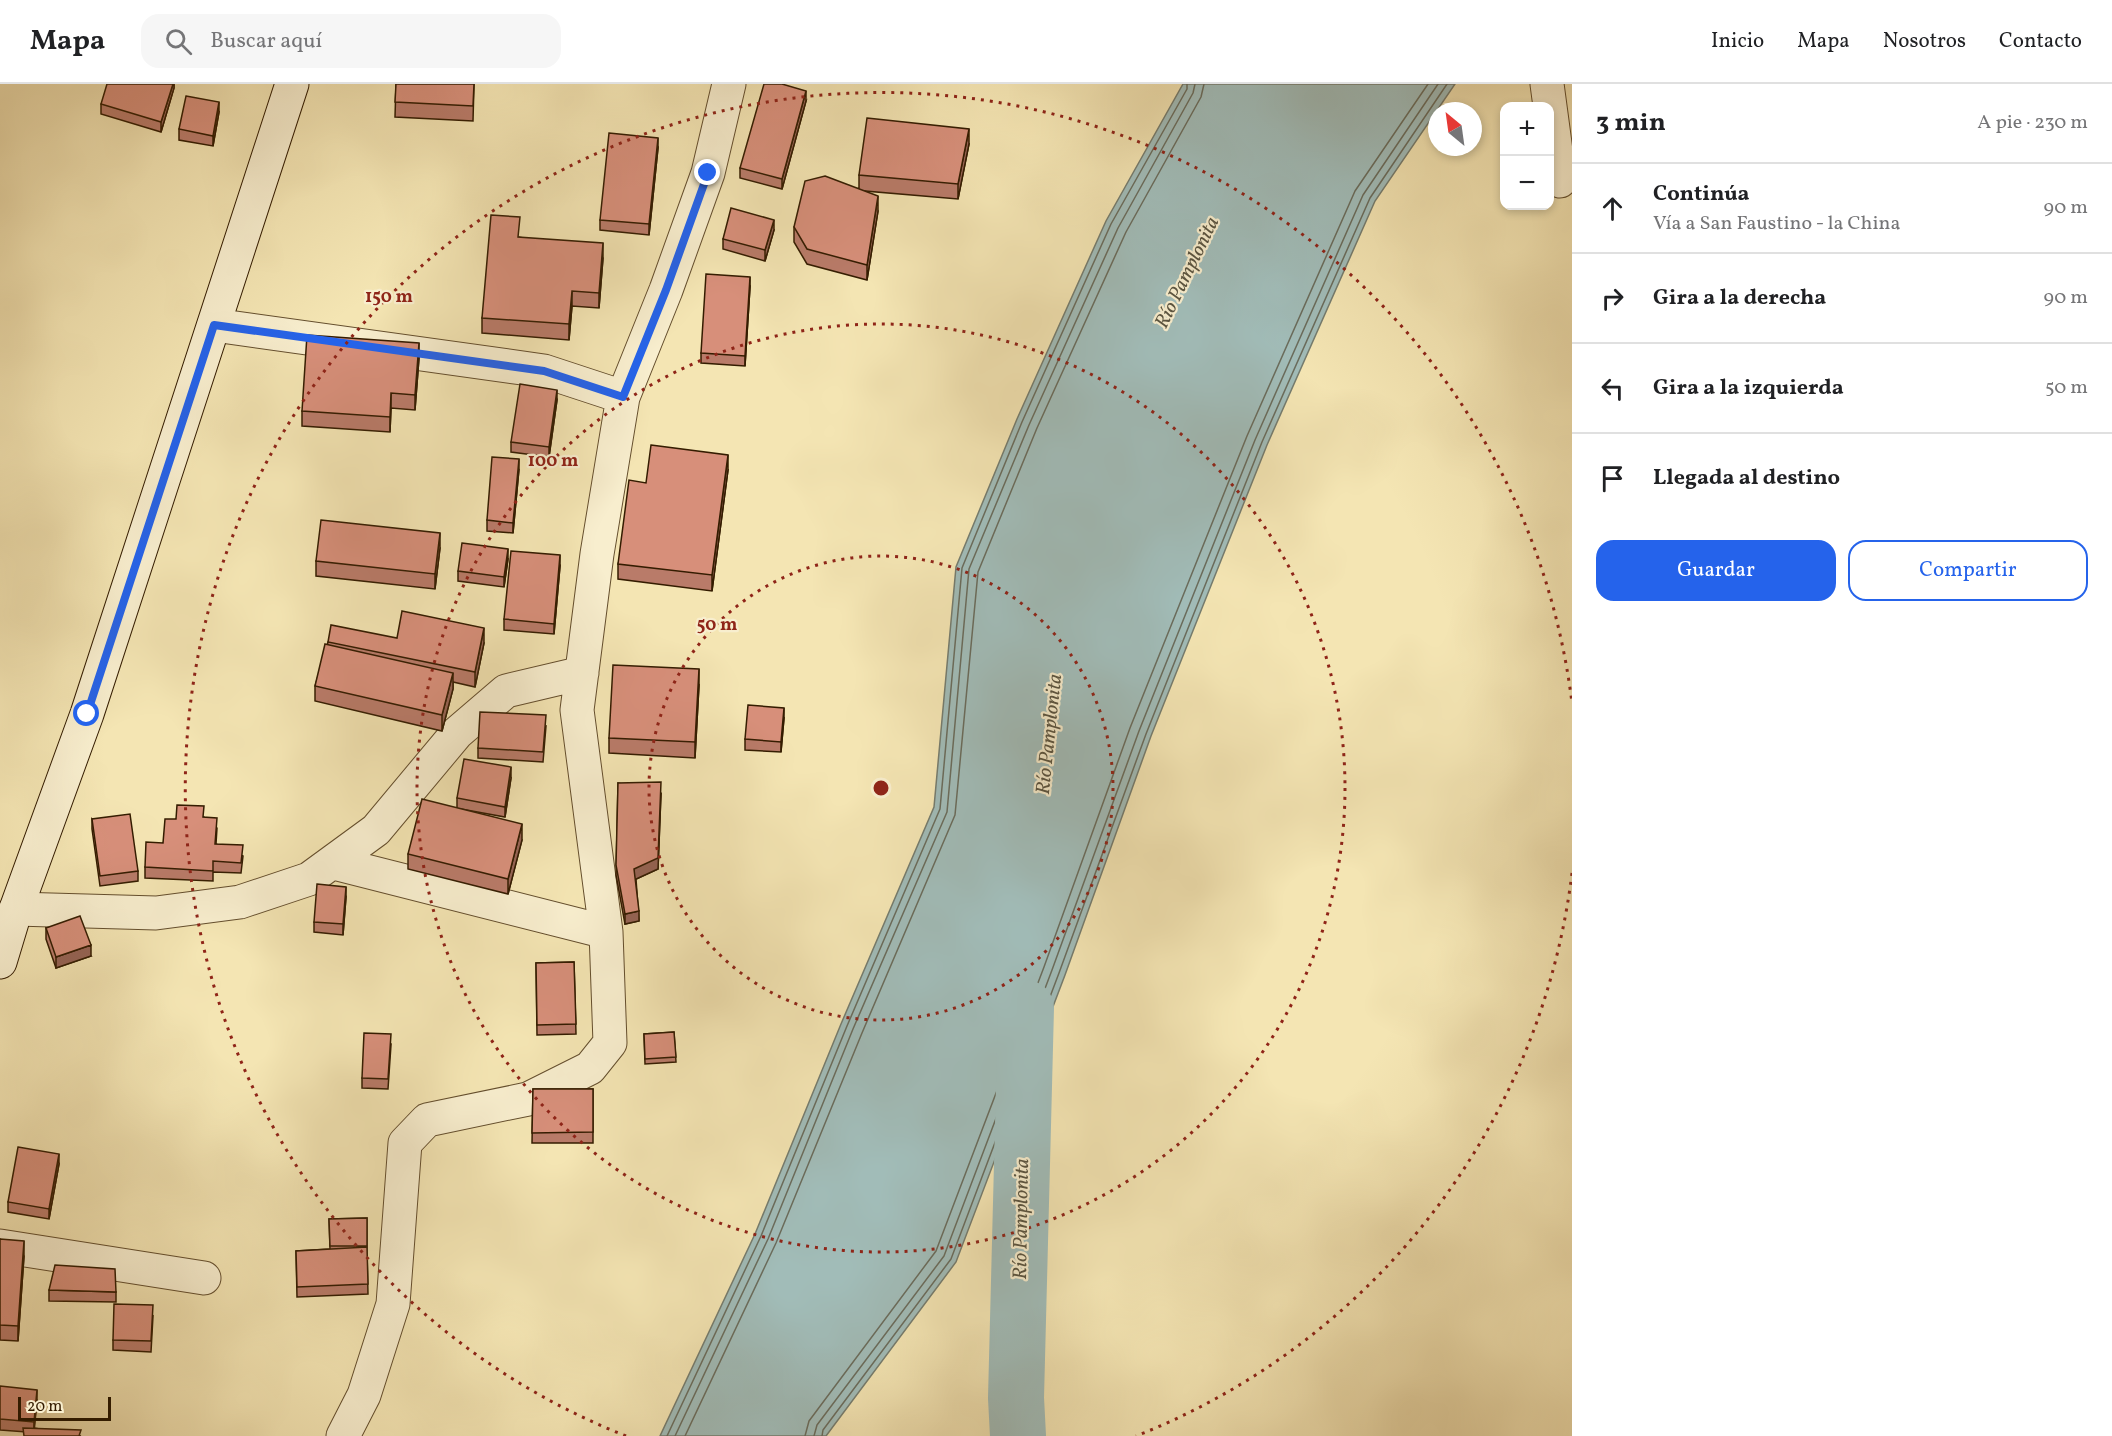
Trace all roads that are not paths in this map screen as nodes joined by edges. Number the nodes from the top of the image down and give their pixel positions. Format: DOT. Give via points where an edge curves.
graph roads {
  1 [pos="292,84"];
  2 [pos="729,84"];
  3 [pos="1547,84"];
  4 [pos="1560,181"];
  5 [pos="214,325"];
  6 [pos="623,397"];
  7 [pos="582,673"];
  8 [pos="334,863"];
  9 [pos="16,909"];
  10 [pos="606,932"];
  11 [pos="0,962"];
  12 [pos="0,1246"];
  13 [pos="204,1278"];
  14 [pos="343,1436"];
  1 -- 5 [label="street"];
  2 -- 6 [label="street" via="708,173"];
  3 -- 4 [label="street"];
  5 -- 6 [label="street" via="544,371"];
  5 -- 9 [label="street" via="87,714"];
  6 -- 7 [label="street"];
  7 -- 8 [label="street" via="506,691 457,733 376,830"];
  7 -- 10 [label="street" via="577,710"];
  8 -- 9 [label="street" via="309,879 240,902 156,913"];
  8 -- 10 [label="street"];
  9 -- 11 [label="street"];
  10 -- 14 [label="street" via="610,1043 590,1068 528,1099 427,1120 405,1143 393,1304 364,1395"];
  12 -- 13 [label="street"];
}
